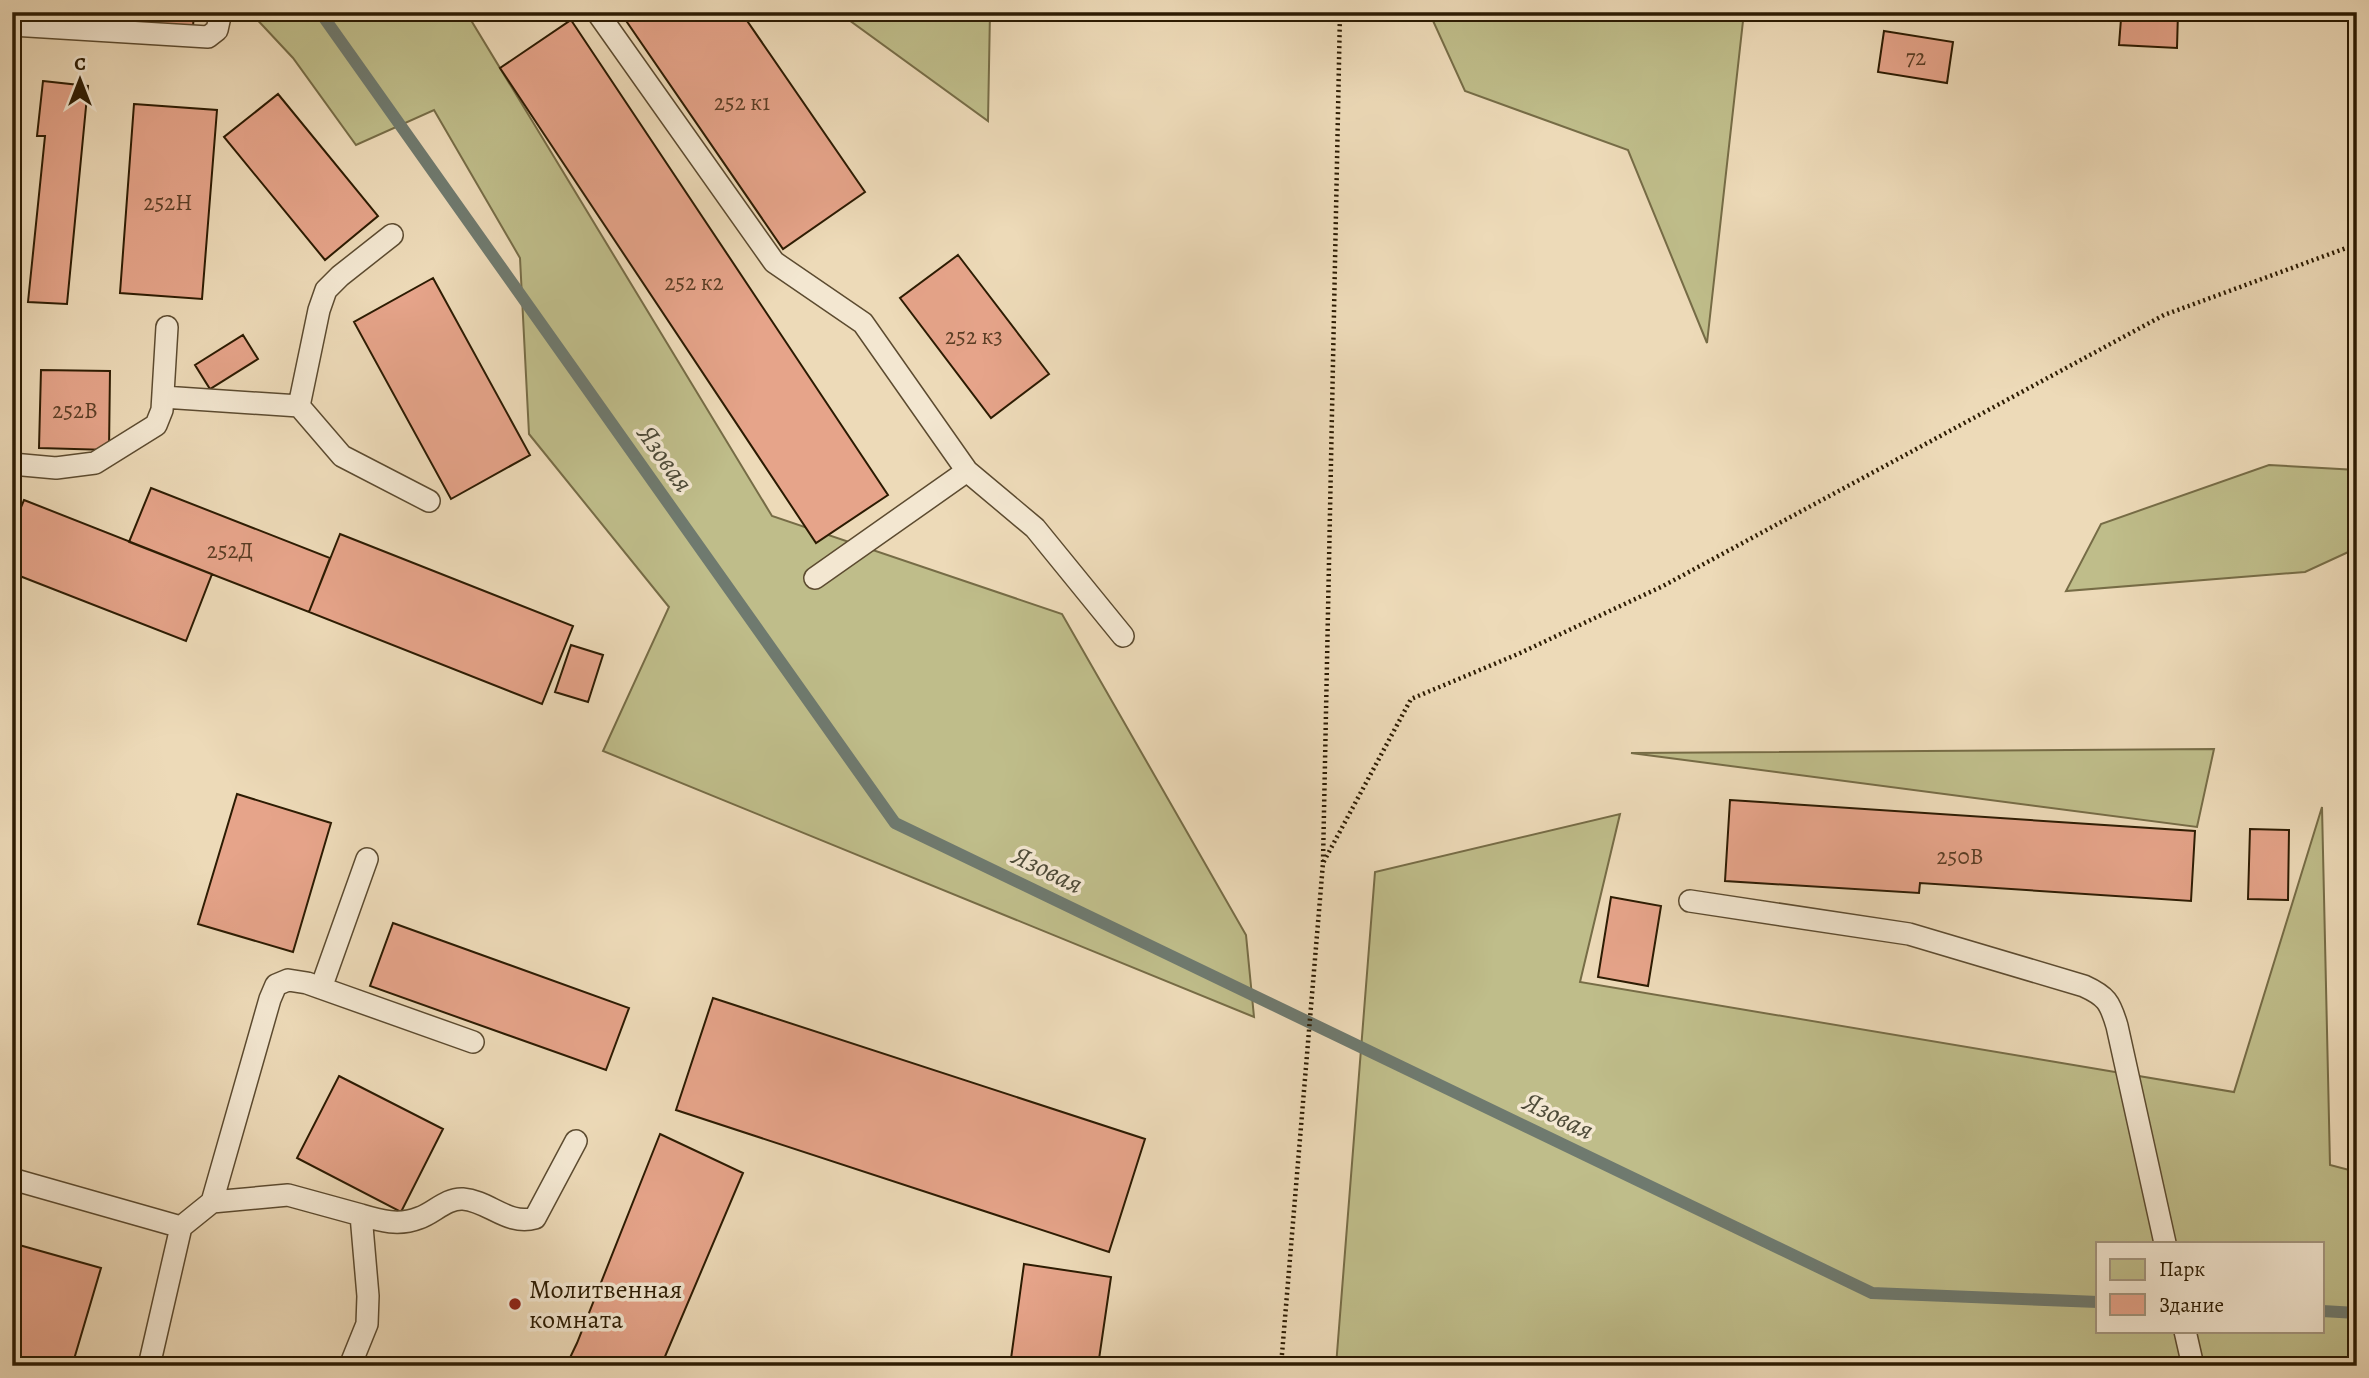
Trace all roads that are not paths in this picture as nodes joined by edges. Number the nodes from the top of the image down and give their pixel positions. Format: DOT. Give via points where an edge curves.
graph roads {
  1 [pos="221,12"];
  2 [pos="597,12"];
  3 [pos="12,25"];
  4 [pos="392,235"];
  5 [pos="167,327"];
  6 [pos="163,397"];
  7 [pos="299,406"];
  8 [pos="12,464"];
  9 [pos="967,471"];
  10 [pos="429,501"];
  11 [pos="816,578"];
  12 [pos="1123,636"];
  13 [pos="367,859"];
  14 [pos="1690,901"];
  15 [pos="321,988"];
  16 [pos="472,1042"];
  17 [pos="576,1142"];
  18 [pos="12,1179"];
  19 [pos="212,1202"];
  20 [pos="361,1215"];
  21 [pos="181,1227"];
  22 [pos="2165,1242"];
  23 [pos="2185,1332"];
  24 [pos="149,1366"];
  25 [pos="350,1366"];
  26 [pos="2193,1366"];
  1 -- 3 [label="lane" via="217,30 208,37"];
  2 -- 9 [label="lane" via="774,262 863,323"];
  4 -- 7 [label="lane" via="326,289"];
  5 -- 6 [label="lane"];
  6 -- 7 [label="lane"];
  6 -- 8 [label="lane" via="156,425 95,463 55,468"];
  7 -- 10 [label="lane" via="342,456"];
  9 -- 11 [label="lane"];
  9 -- 12 [label="lane" via="1035,528"];
  13 -- 15 [label="lane"];
  14 -- 22 [label="lane" via="1909,934 2102,994 2117,1026"];
  15 -- 16 [label="lane"];
  15 -- 19 [label="lane" via="288,980 276,985"];
  17 -- 20 [label="lane" via="535,1218 515,1219 466,1199 455,1199 400,1223"];
  18 -- 21 [label="lane"];
  19 -- 20 [label="lane" via="288,1195"];
  19 -- 21 [label="lane"];
  20 -- 25 [label="lane" via="367,1324"];
  21 -- 24 [label="lane"];
  23 -- 26 [label="lane"];
}
